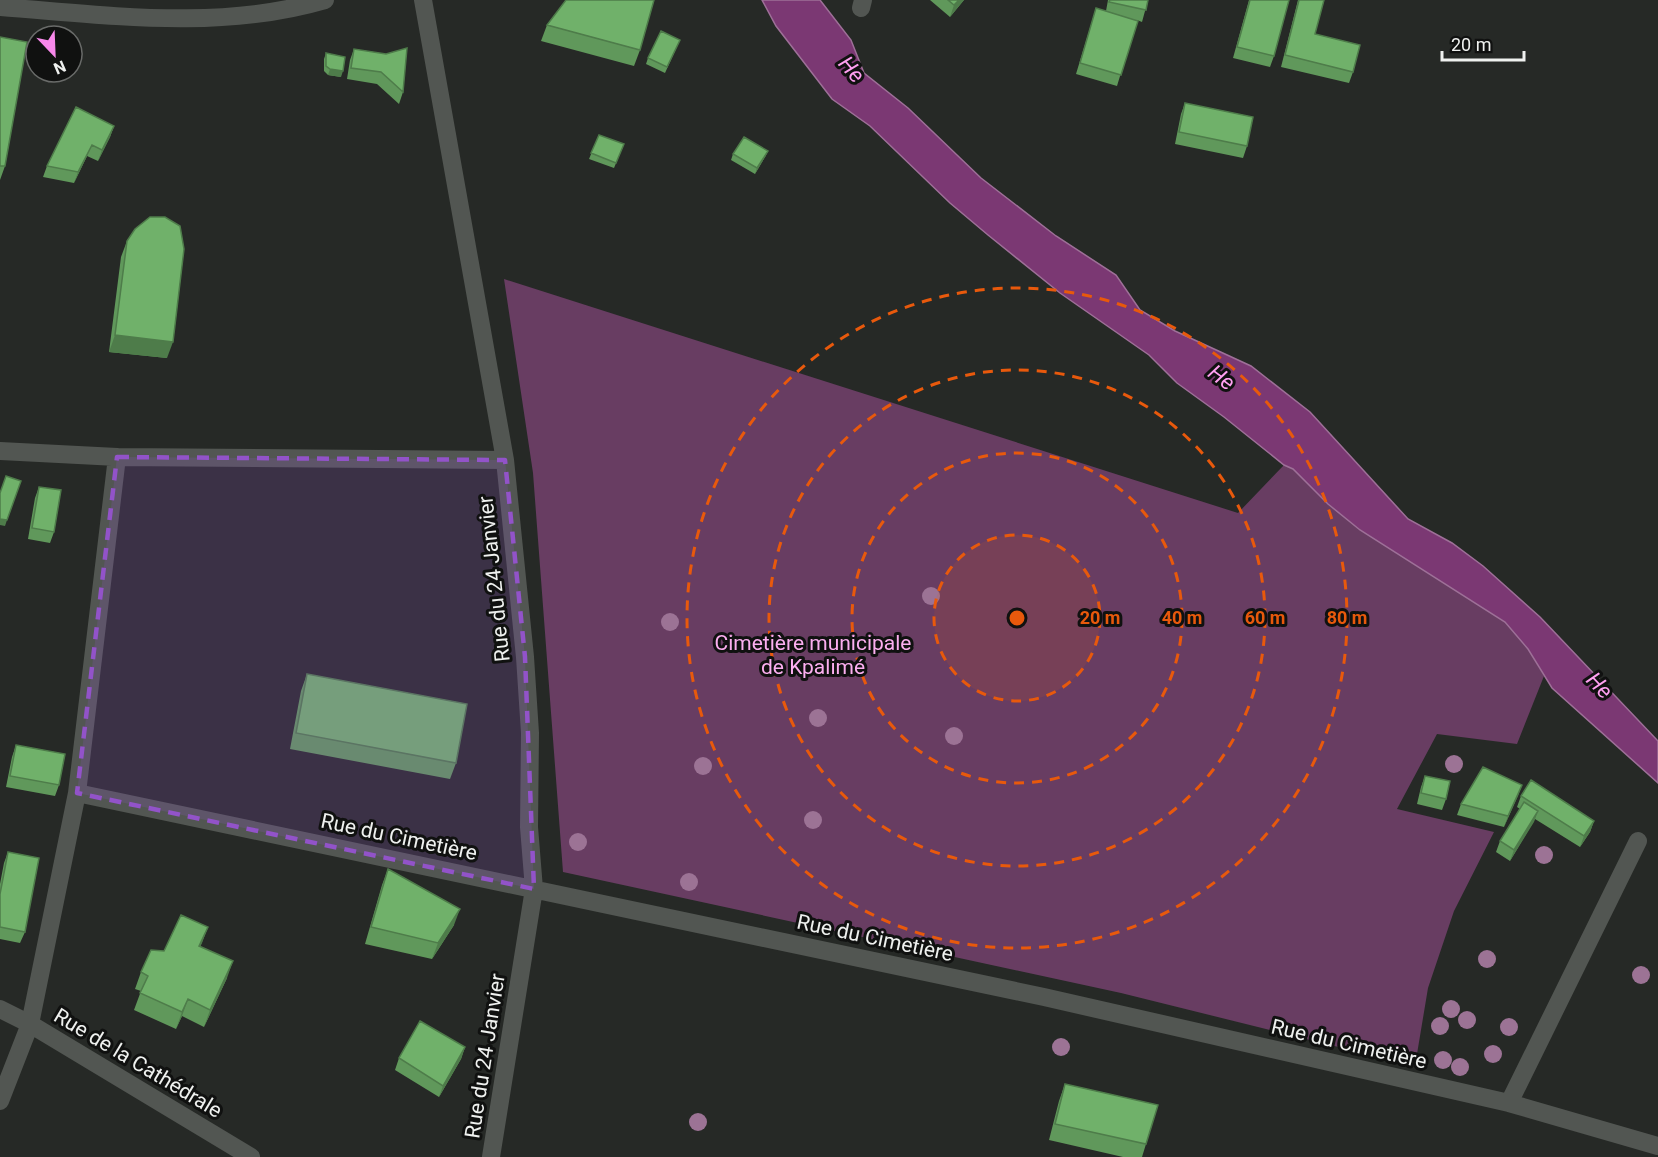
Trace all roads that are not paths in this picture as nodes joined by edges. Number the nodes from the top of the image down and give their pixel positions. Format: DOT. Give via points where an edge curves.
graph roads {
  1 [pos="325,0"];
  2 [pos="423,0"];
  3 [pos="0,7"];
  4 [pos="0,451"];
  5 [pos="117,457"];
  6 [pos="505,460"];
  7 [pos="77,793"];
  8 [pos="1638,841"];
  9 [pos="534,889"];
  10 [pos="0,1009"];
  11 [pos="30,1024"];
  12 [pos="0,1101"];
  13 [pos="1509,1103"];
  14 [pos="1658,1146"];
  15 [pos="251,1157"];
  16 [pos="491,1157"];
  1 -- 3 [label="street" via="284,12 186,20"];
  2 -- 6 [label="street, Rue du 24 Janvier"];
  4 -- 5 [label="street"];
  5 -- 6 [label="street"];
  5 -- 7 [label="street"];
  6 -- 9 [label="street, Rue du 24 Janvier" via="525,657"];
  7 -- 9 [label="street, Rue du Cimetière"];
  7 -- 11 [label="street"];
  8 -- 13 [label="street"];
  9 -- 13 [label="street, Rue du Cimetière" via="1044,997"];
  9 -- 16 [label="street, Rue du 24 Janvier"];
  10 -- 11 [label="street, Rue de la Cathédrale"];
  11 -- 12 [label="street"];
  11 -- 15 [label="street, Rue de la Cathédrale"];
  13 -- 14 [label="street, Rue du Cimetière"];
}
